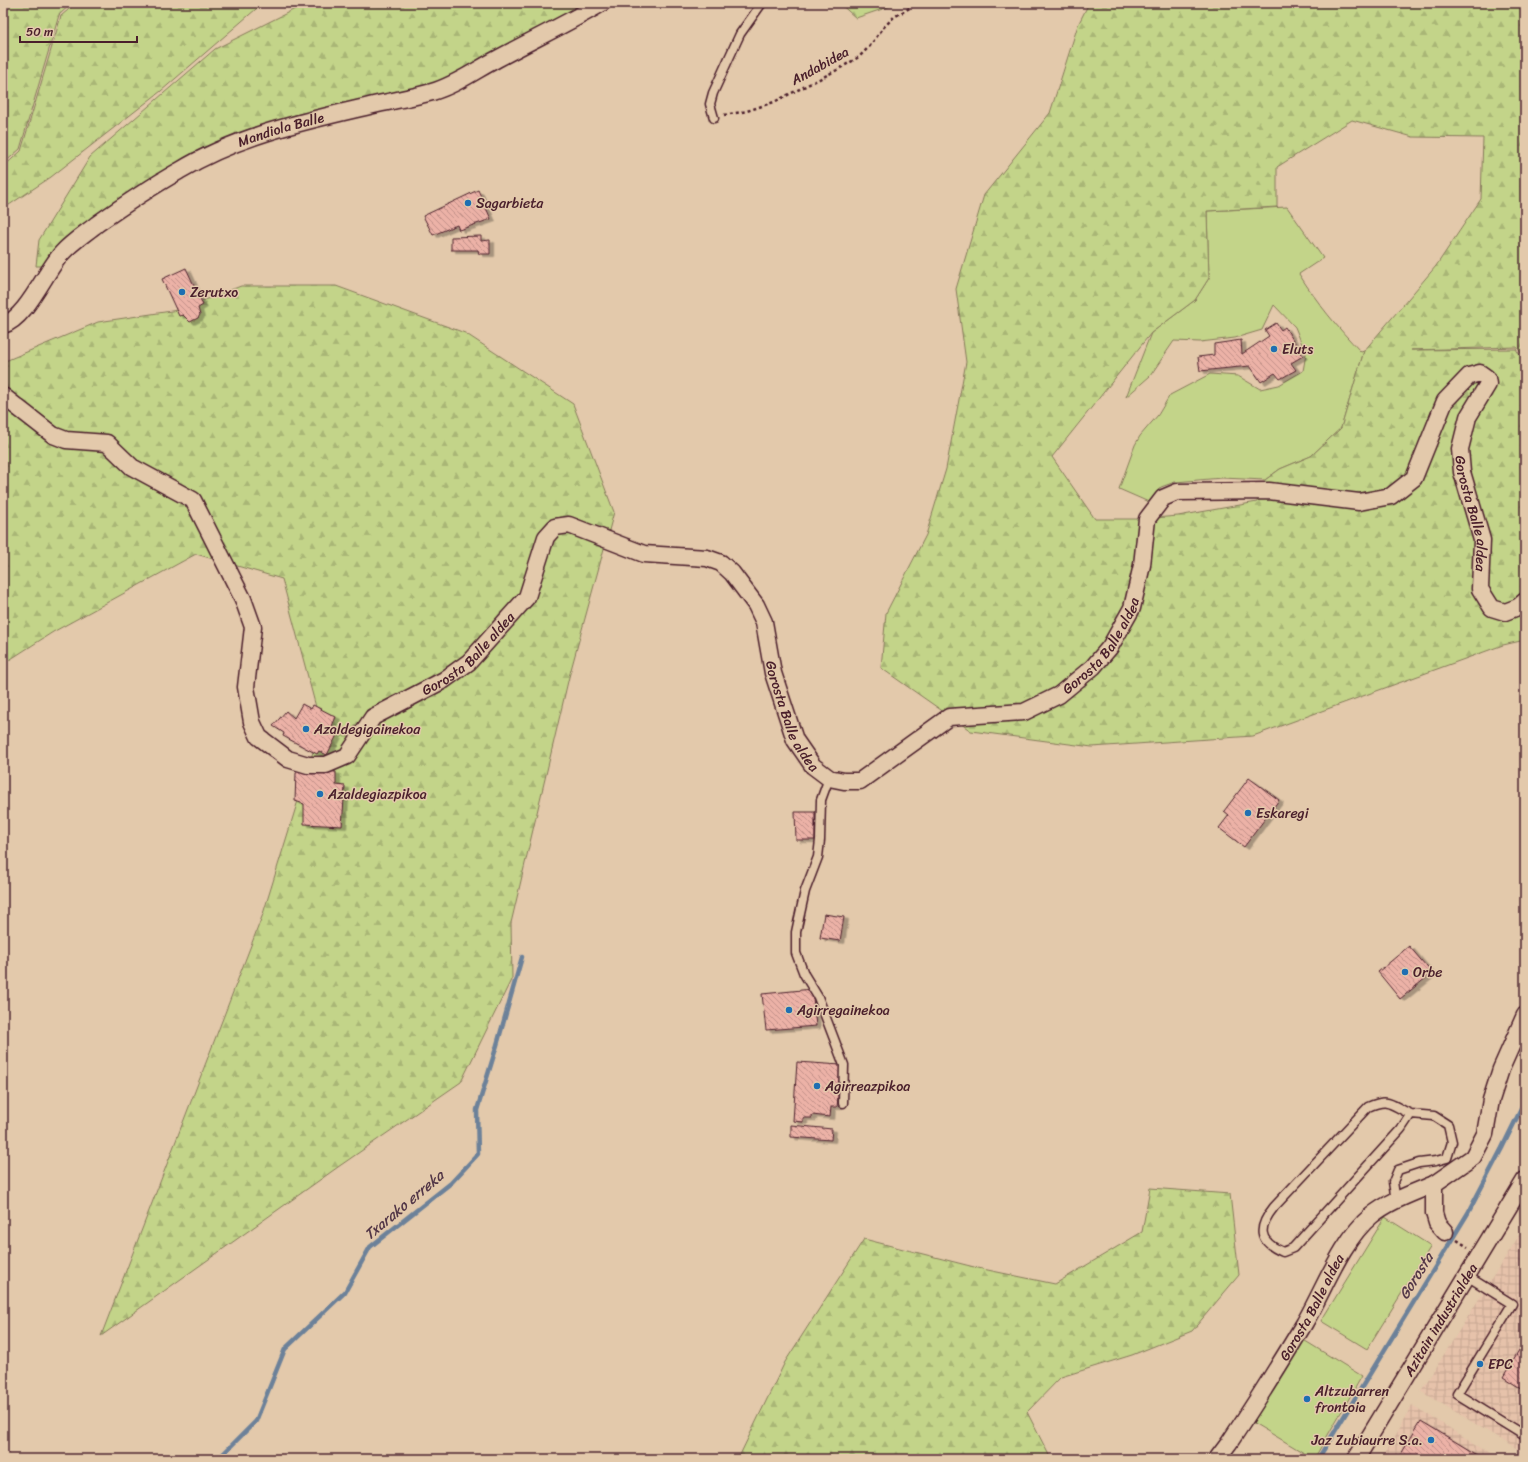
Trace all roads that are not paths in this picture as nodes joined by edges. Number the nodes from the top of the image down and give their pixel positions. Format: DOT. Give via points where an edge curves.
graph roads {
  1 [pos="602,3"];
  2 [pos="762,3"];
  3 [pos="714,118"];
  4 [pos="3,325"];
  5 [pos="3,396"];
  6 [pos="1525,601"];
  7 [pos="829,778"];
  8 [pos="1525,1015"];
  9 [pos="843,1103"];
  10 [pos="1411,1114"];
  11 [pos="1525,1180"];
  12 [pos="1434,1184"];
  13 [pos="1396,1201"];
  14 [pos="1445,1232"];
  15 [pos="1467,1276"];
  16 [pos="1525,1436"];
  17 [pos="1217,1459"];
  18 [pos="1356,1459"];
  1 -- 4 [label="street, Mandiola Balle" via="455,84 432,92 321,117 242,140 191,164 118,209 62,253 18,315"];
  2 -- 3 [label="lane" via="740,34 713,93 710,104"];
  5 -- 7 [label="street, Gorosta Balle aldea" via="53,435 66,440 107,443 132,467 193,500 243,599 253,627 246,688 252,722 259,737 288,759 308,765 326,765 347,756 374,718 444,680 469,662 527,597 546,537 555,528 569,524 644,554 707,558 721,563 732,573 756,605 764,622 773,673 795,740 813,766"];
  6 -- 7 [label="street, Gorosta Balle aldea" via="1505,612 1492,608 1480,589 1482,540 1462,472 1460,448 1468,417 1488,384 1487,378 1480,373 1468,376 1445,401 1414,478 1391,496 1359,502 1269,491 1177,492 1164,498 1147,519 1142,564 1132,608 1110,646 1093,667 1059,695 1024,712 949,717 860,781 844,782"];
  7 -- 9 [label="lane" via="821,800 818,857 805,891 796,932 796,953 804,974 818,998 844,1065"];
  8 -- 12 [label="street, Gorosta Balle aldea" via="1501,1069 1491,1100 1485,1134 1473,1157"];
  10 -- 10 [label="lane" via="1401,1129 1294,1248 1283,1252 1266,1242 1262,1232 1266,1217 1368,1107 1380,1102 1391,1104"];
  10 -- 13 [label="lane" via="1434,1116 1448,1125 1452,1142 1447,1158 1398,1170 1393,1182"];
  11 -- 15 [label="street, Azitain industrialdea"];
  12 -- 13 [label="street, Gorosta Balle aldea"];
  12 -- 14 [label="street" via="1434,1213 1437,1223"];
  13 -- 17 [label="street, Gorosta Balle aldea" via="1372,1215 1355,1234 1304,1324 1242,1424"];
  15 -- 16 [label="lane" via="1512,1304 1457,1394"];
  15 -- 18 [label="street, Azitain industrialdea"];
}
